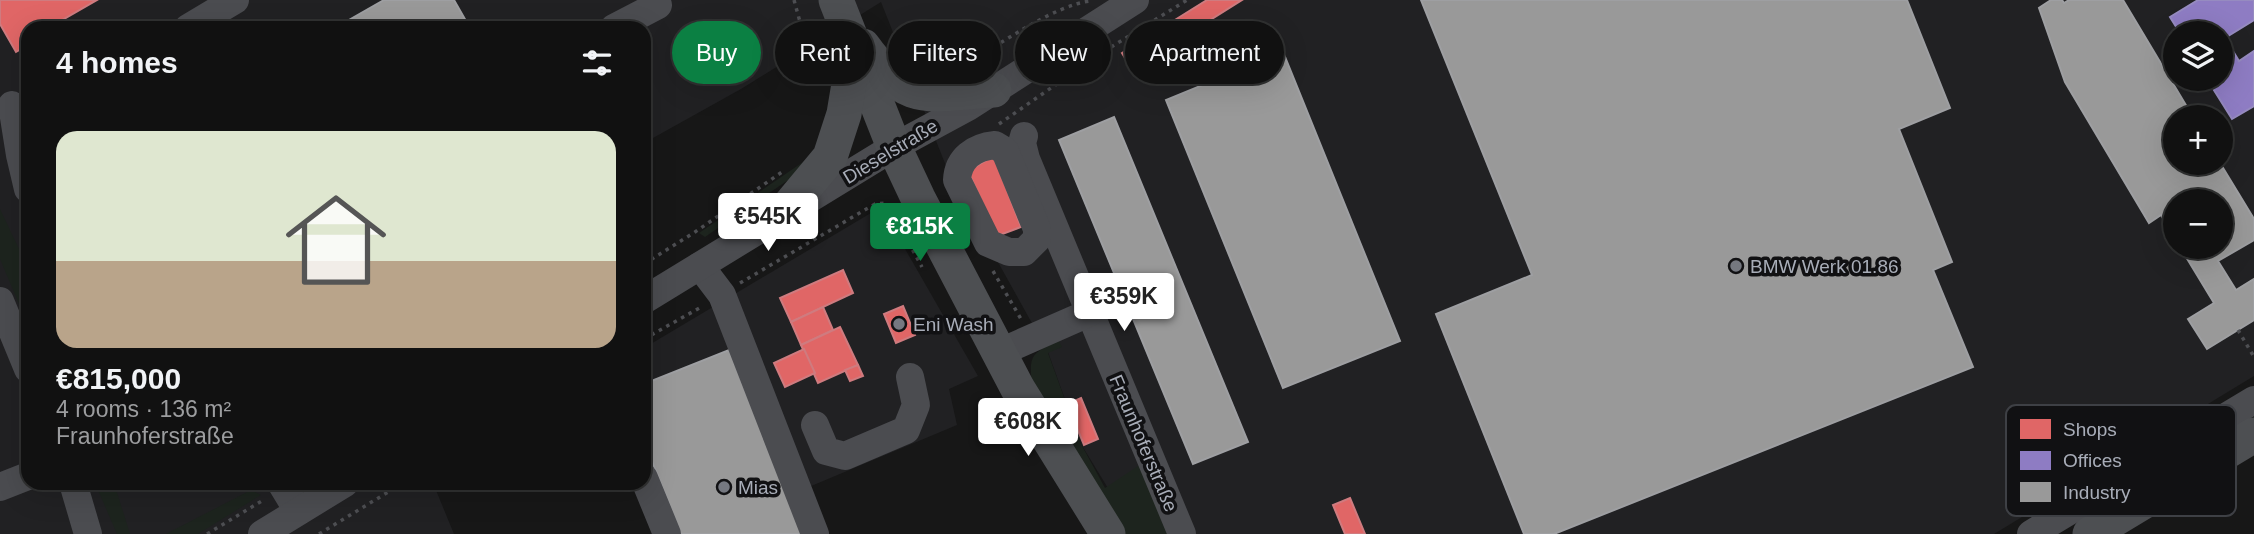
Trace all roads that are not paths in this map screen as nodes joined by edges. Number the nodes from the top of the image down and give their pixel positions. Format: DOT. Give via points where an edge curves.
graph roads {
  1 [pos="235,0"];
  2 [pos="656,0"];
  3 [pos="1135,0"];
  4 [pos="200,21"];
  5 [pos="628,21"];
  6 [pos="874,60"];
  7 [pos="844,84"];
  8 [pos="869,84"];
  9 [pos="994,90"];
  10 [pos="13,103"];
  11 [pos="1024,136"];
  12 [pos="894,147"];
  13 [pos="21,159"];
  14 [pos="780,217"];
  15 [pos="700,266"];
  16 [pos="651,296"];
  17 [pos="0,300"];
  18 [pos="1089,313"];
  19 [pos="21,352"];
  20 [pos="998,353"];
  21 [pos="910,377"];
  22 [pos="2254,400"];
  23 [pos="2236,411"];
  24 [pos="815,425"];
  25 [pos="2254,435"];
  26 [pos="2236,446"];
  27 [pos="21,479"];
  28 [pos="0,487"];
  29 [pos="75,490"];
  30 [pos="285,490"];
  31 [pos="334,490"];
  32 [pos="649,490"];
  33 [pos="299,511"];
  34 [pos="2061,516"];
  35 [pos="2120,516"];
  36 [pos="265,533"];
  37 [pos="88,534"];
  38 [pos="667,534"];
  39 [pos="815,534"];
  40 [pos="1108,534"];
  41 [pos="1182,534"];
  42 [pos="2031,534"];
  43 [pos="2090,534"];
  1 -- 4 [label="street"];
  2 -- 5 [label="street" via="659,5"];
  3 -- 9 [label="street, Dieselstraße"];
  6 -- 9 [label="main road" via="894,82 913,92"];
  7 -- 14 [label="main road" via="844,114 830,157"];
  8 -- 12 [label="main road"];
  9 -- 12 [label="street, Dieselstraße"];
  10 -- 13 [label="street"];
  11 -- 18 [label="street, Fraunhoferstraße" via="1026,159"];
  12 -- 14 [label="street, Dieselstraße"];
  12 -- 20 [label="main road"];
  14 -- 15 [label="street, Dieselstraße"];
  15 -- 16 [label="street, Dieselstraße"];
  15 -- 39 [label="street" via="722,295"];
  17 -- 19 [label="street"];
  18 -- 20 [label="street"];
  18 -- 41 [label="street, Fraunhoferstraße"];
  20 -- 40 [label="main road"];
  21 -- 24 [label="street" via="916,405 905,430 845,456 826,451"];
  22 -- 23 [label="street"];
  25 -- 26 [label="main road"];
  27 -- 28 [label="street"];
  29 -- 37 [label="street"];
  30 -- 33 [label="street"];
  31 -- 33 [label="street"];
  32 -- 38 [label="street"];
  33 -- 36 [label="street"];
  34 -- 42 [label="street"];
  35 -- 43 [label="main road"];
}
